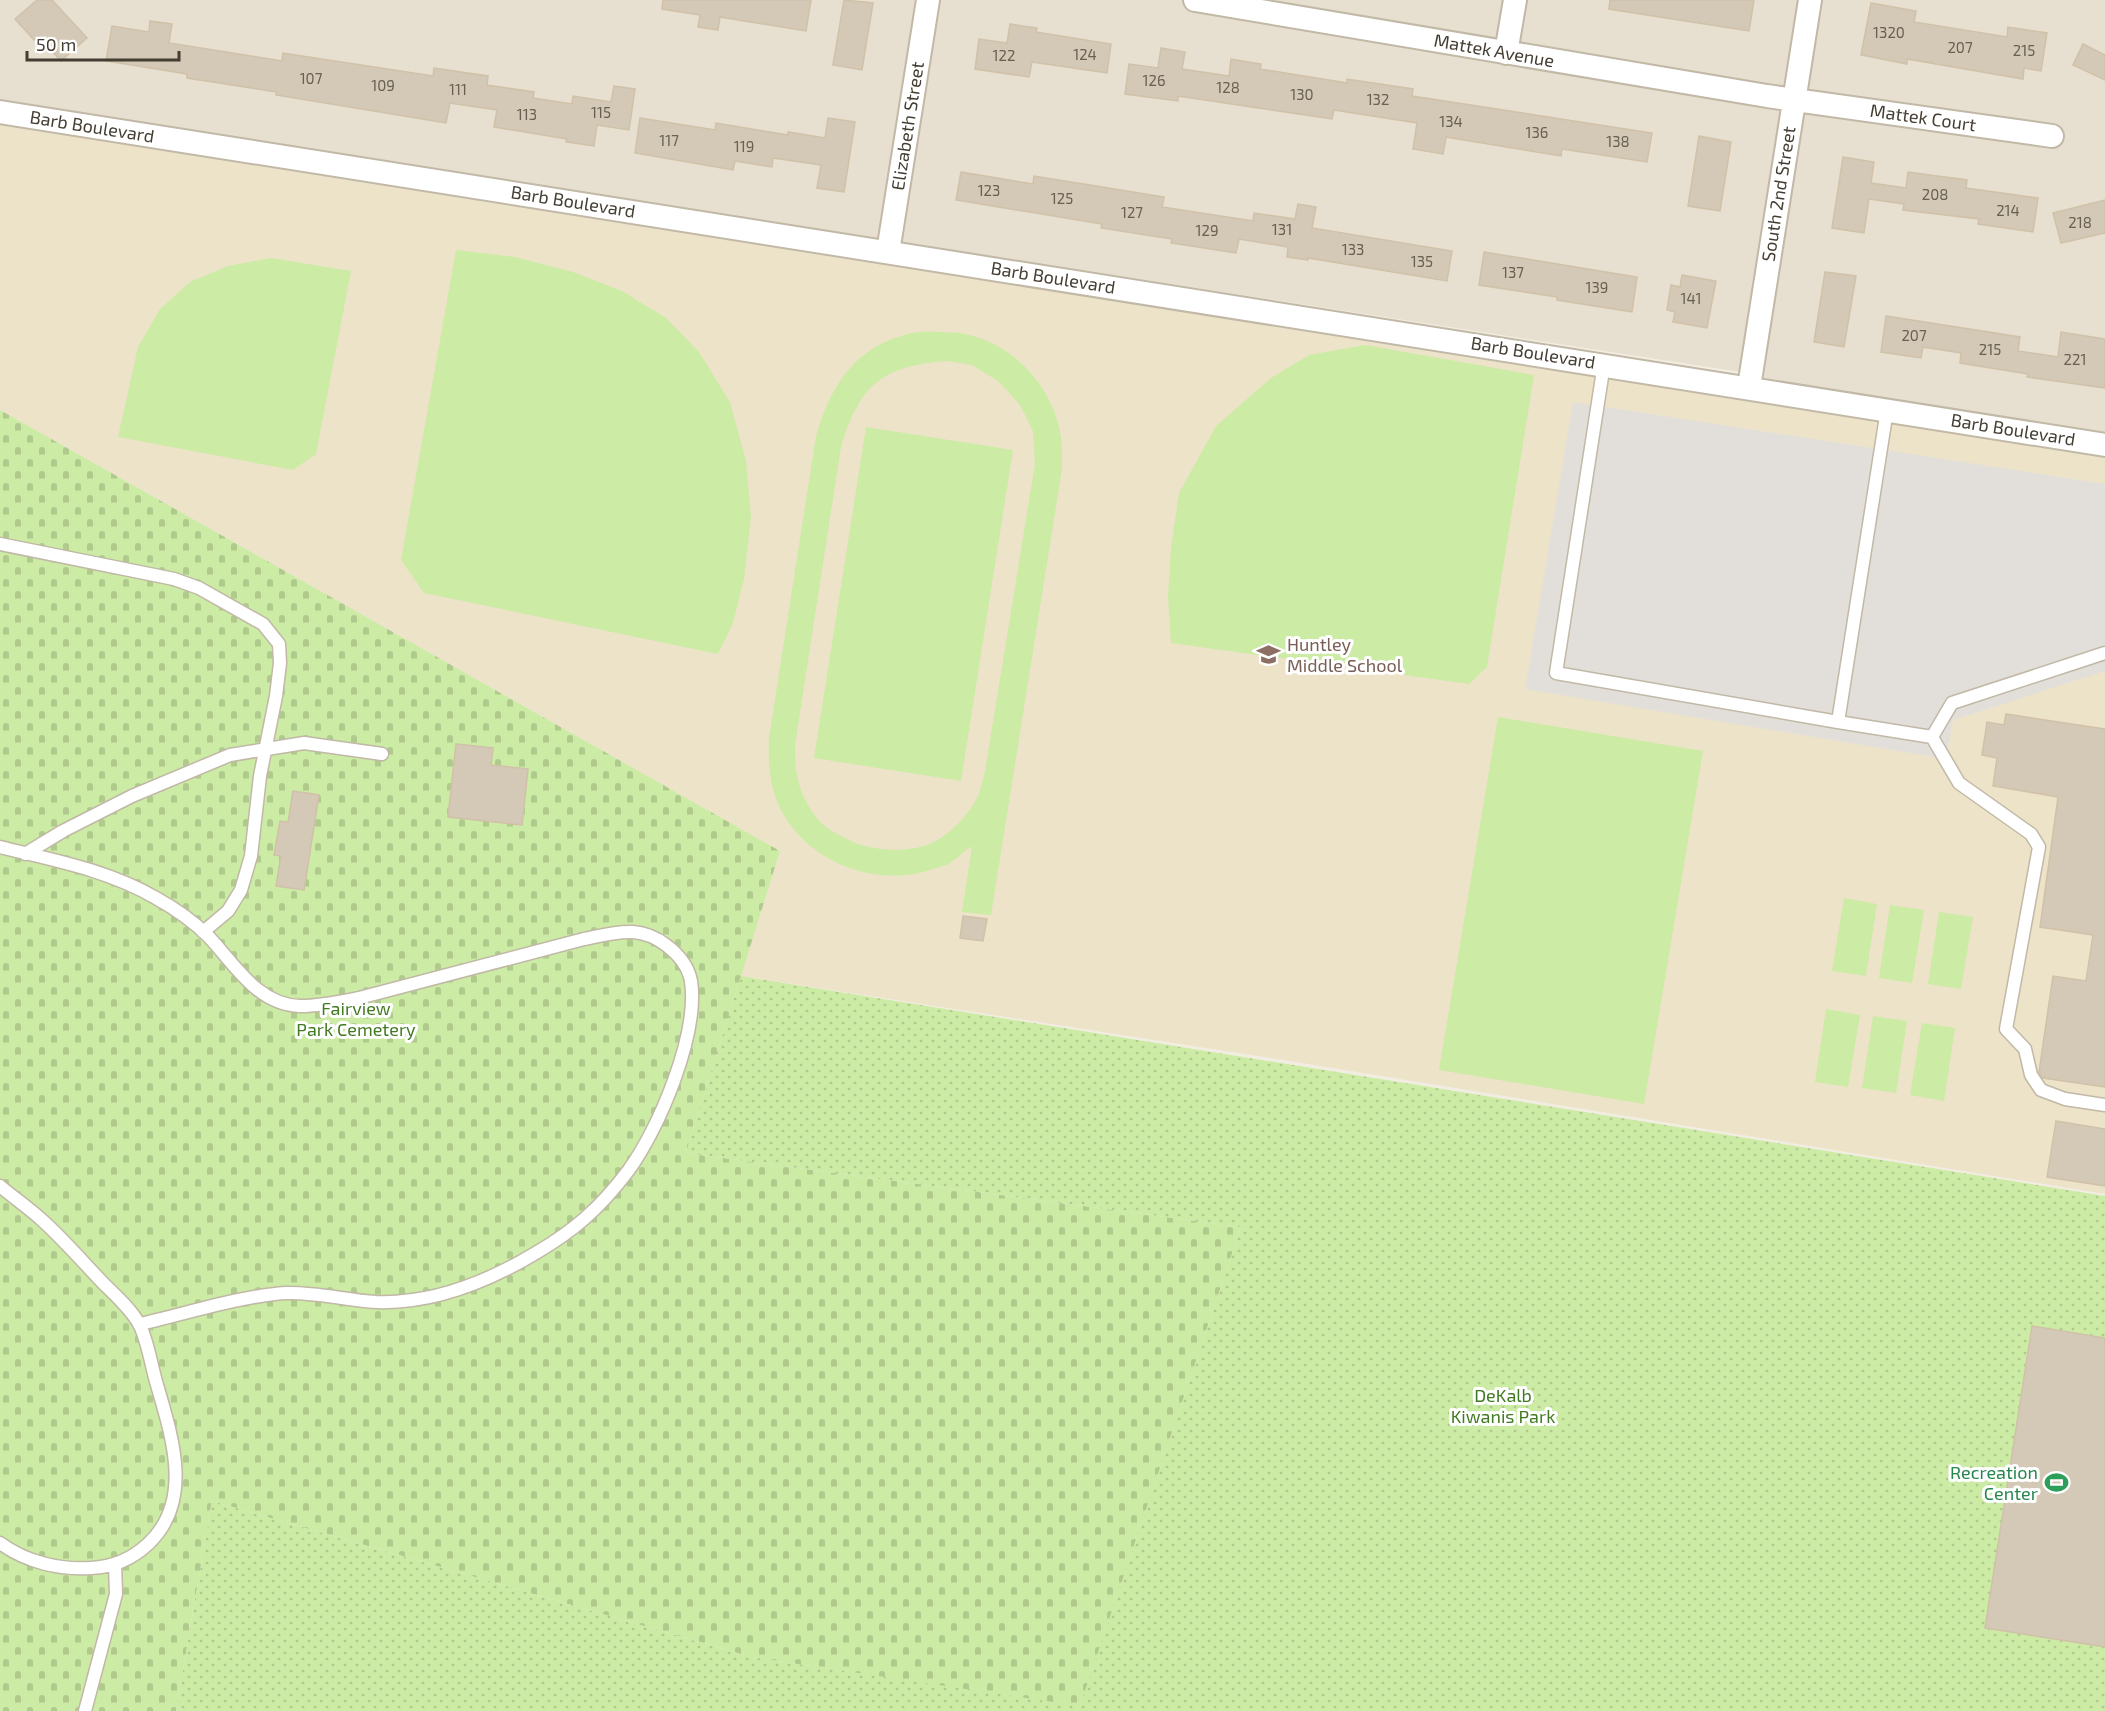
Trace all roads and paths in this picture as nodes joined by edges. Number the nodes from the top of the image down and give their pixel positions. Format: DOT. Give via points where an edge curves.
graph roads {
  1 [pos="928,0"];
  2 [pos="1195,0"];
  3 [pos="1515,0"];
  4 [pos="1810,0"];
  5 [pos="1221,2"];
  6 [pos="1506,53"];
  7 [pos="1794,100"];
  8 [pos="0,112"];
  9 [pos="2052,136"];
  10 [pos="888,252"];
  11 [pos="1604,364"];
  12 [pos="1749,387"];
  13 [pos="1887,410"];
  14 [pos="2105,445"];
  15 [pos="0,544"];
  16 [pos="2105,653"];
  17 [pos="1838,722"];
  18 [pos="1932,737"];
  19 [pos="265,748"];
  20 [pos="382,754"];
  21 [pos="0,847"];
  22 [pos="25,854"];
  23 [pos="203,932"];
  24 [pos="2105,1105"];
  25 [pos="0,1186"];
  26 [pos="140,1324"];
  27 [pos="0,1544"];
  28 [pos="114,1564"];
  29 [pos="86,1711"];
  1 -- 10 [label="street, Elizabeth Street"];
  2 -- 5 [label="street, Mattek Avenue"];
  3 -- 6 [label="street"];
  4 -- 7 [label="street, South 2nd Street"];
  5 -- 6 [label="street, Mattek Avenue"];
  6 -- 7 [label="street, Mattek Avenue"];
  7 -- 9 [label="street, Mattek Court"];
  7 -- 12 [label="street, South 2nd Street"];
  8 -- 10 [label="street, Barb Boulevard"];
  10 -- 11 [label="street, Barb Boulevard"];
  11 -- 12 [label="street, Barb Boulevard"];
  11 -- 17 [label="lane" via="1556,673"];
  12 -- 13 [label="street, Barb Boulevard"];
  13 -- 14 [label="street, Barb Boulevard"];
  13 -- 17 [label="lane"];
  15 -- 19 [label="lane" via="174,579 200,588 263,624 279,644 280,663"];
  16 -- 18 [label="lane" via="1952,703"];
  17 -- 18 [label="lane"];
  18 -- 24 [label="lane" via="1959,783 2031,834 2039,846 2006,1029 2025,1048 2031,1075 2041,1090 2065,1099"];
  19 -- 20 [label="lane" via="304,743"];
  19 -- 22 [label="lane" via="230,755 132,796"];
  19 -- 23 [label="lane" via="251,856 242,890 228,911"];
  21 -- 22 [label="lane"];
  22 -- 23 [label="lane" via="127,883 156,898"];
  23 -- 26 [label="lane" via="254,986 269,997 298,1006 359,998 584,939 644,934 665,944 686,966 691,980 687,1033 666,1102 629,1170 574,1229 532,1255 494,1275 417,1300 374,1302 286,1293"];
  25 -- 26 [label="lane" via="43,1221"];
  26 -- 28 [label="lane" via="171,1435 176,1492 157,1536 126,1560"];
  27 -- 28 [label="lane" via="24,1557 64,1568"];
  28 -- 29 [label="lane" via="116,1594"];
}
